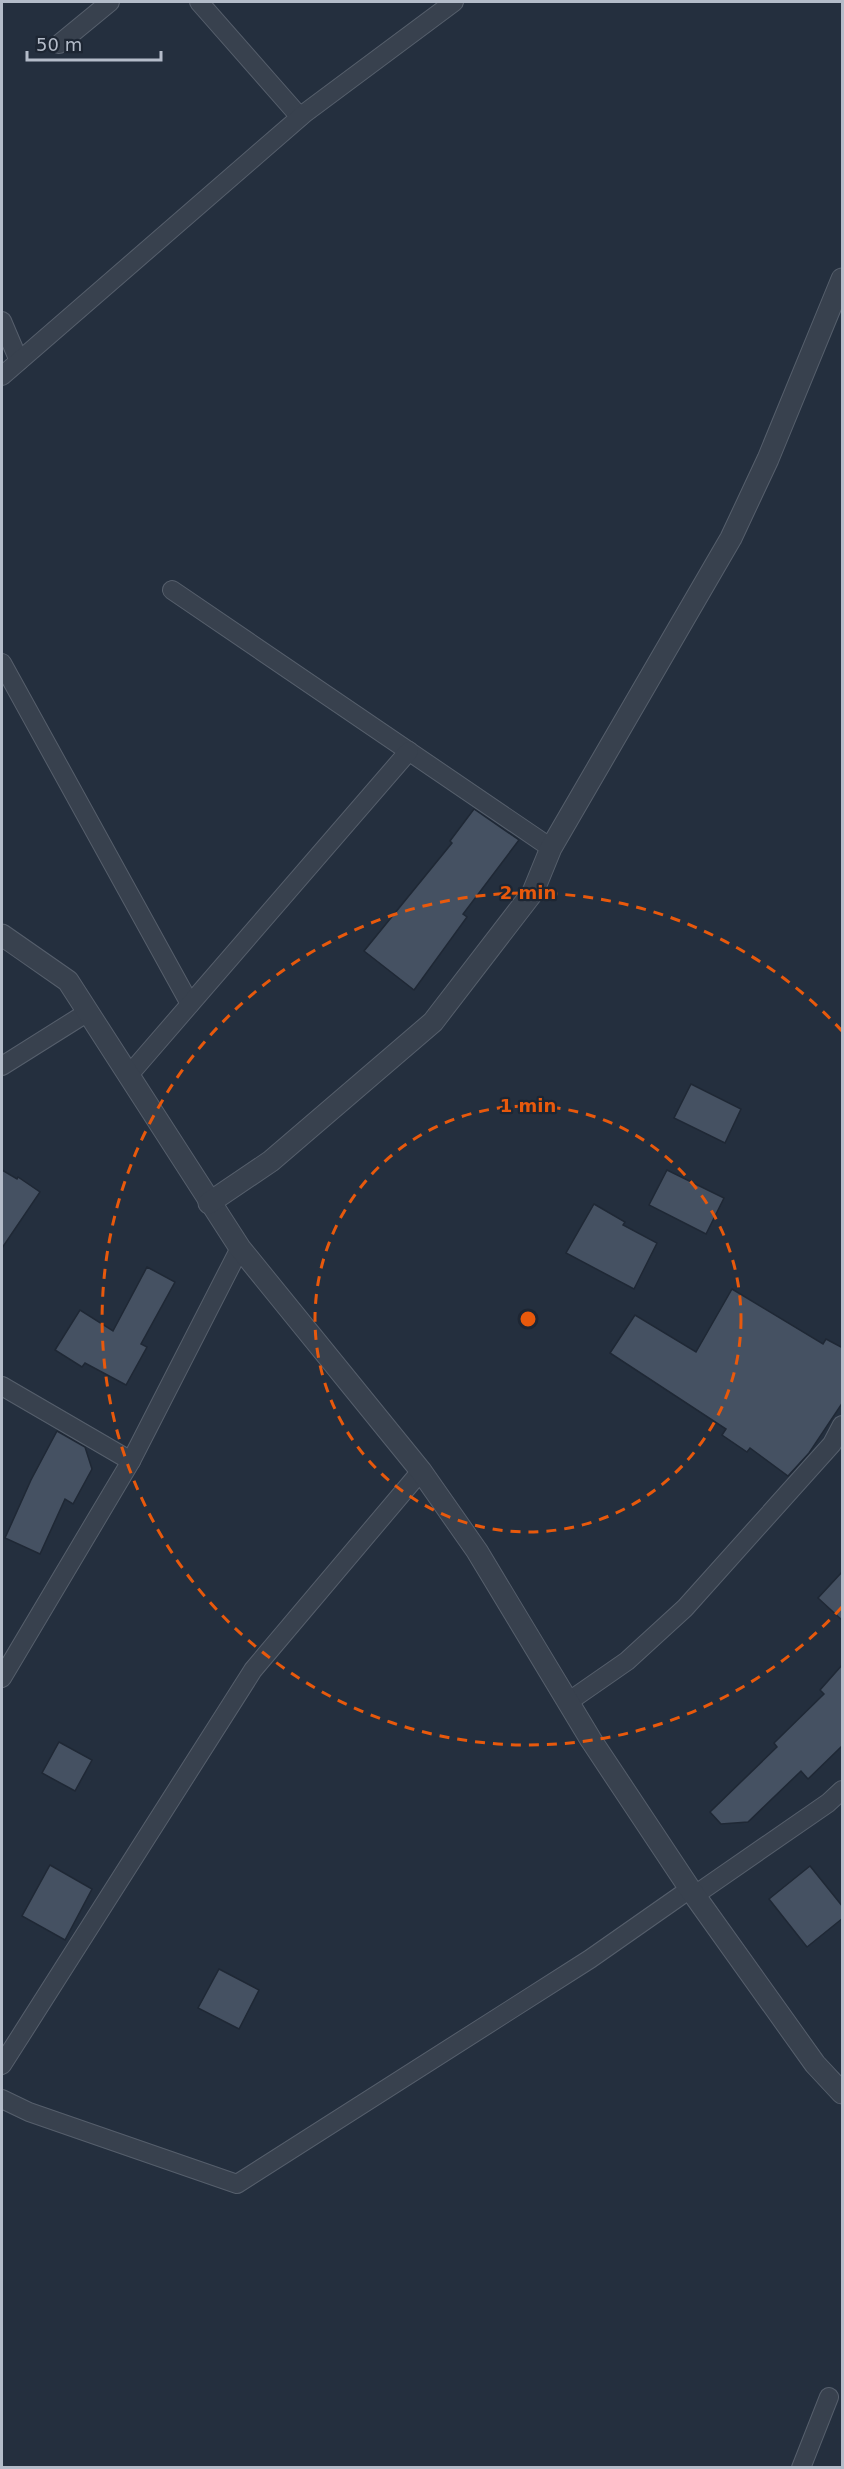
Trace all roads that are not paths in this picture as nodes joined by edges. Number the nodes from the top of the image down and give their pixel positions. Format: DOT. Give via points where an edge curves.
graph roads {
  1 [pos="110,2"];
  2 [pos="199,2"];
  3 [pos="454,2"];
  4 [pos="59,44"];
  5 [pos="300,117"];
  6 [pos="843,279"];
  7 [pos="2,321"];
  8 [pos="19,361"];
  9 [pos="2,376"];
  10 [pos="172,590"];
  11 [pos="2,663"];
  12 [pos="409,751"];
  13 [pos="551,848"];
  14 [pos="2,935"];
  15 [pos="190,1004"];
  16 [pos="88,1012"];
  17 [pos="2,1066"];
  18 [pos="128,1076"];
  19 [pos="209,1203"];
  20 [pos="240,1248"];
  21 [pos="2,1386"];
  22 [pos="843,1425"];
  23 [pos="131,1461"];
  24 [pos="421,1471"];
  25 [pos="2,1678"];
  26 [pos="568,1702"];
  27 [pos="843,1790"];
  28 [pos="692,1892"];
  29 [pos="2,2065"];
  30 [pos="843,2093"];
  31 [pos="2,2099"];
  32 [pos="829,2397"];
  33 [pos="801,2468"];
  1 -- 4 [label="street"];
  2 -- 5 [label="street"];
  3 -- 5 [label="street"];
  5 -- 8 [label="street"];
  6 -- 13 [label="street" via="731,538"];
  7 -- 8 [label="street"];
  8 -- 9 [label="street"];
  10 -- 12 [label="street"];
  11 -- 15 [label="street"];
  12 -- 13 [label="street"];
  12 -- 15 [label="street"];
  13 -- 19 [label="street" via="533,892 433,1022 271,1161"];
  14 -- 16 [label="street" via="68,981"];
  15 -- 18 [label="street"];
  16 -- 17 [label="street"];
  16 -- 18 [label="street"];
  18 -- 19 [label="street"];
  19 -- 20 [label="street"];
  20 -- 23 [label="street"];
  20 -- 24 [label="street"];
  21 -- 23 [label="street"];
  22 -- 26 [label="street" via="832,1444 685,1608 627,1661"];
  23 -- 25 [label="street"];
  24 -- 26 [label="street" via="477,1551"];
  24 -- 29 [label="street" via="253,1670"];
  26 -- 28 [label="street"];
  27 -- 28 [label="street"];
  28 -- 30 [label="street" via="815,2064"];
  28 -- 31 [label="street" via="237,2184 29,2112"];
  32 -- 33 [label="street"];
}
